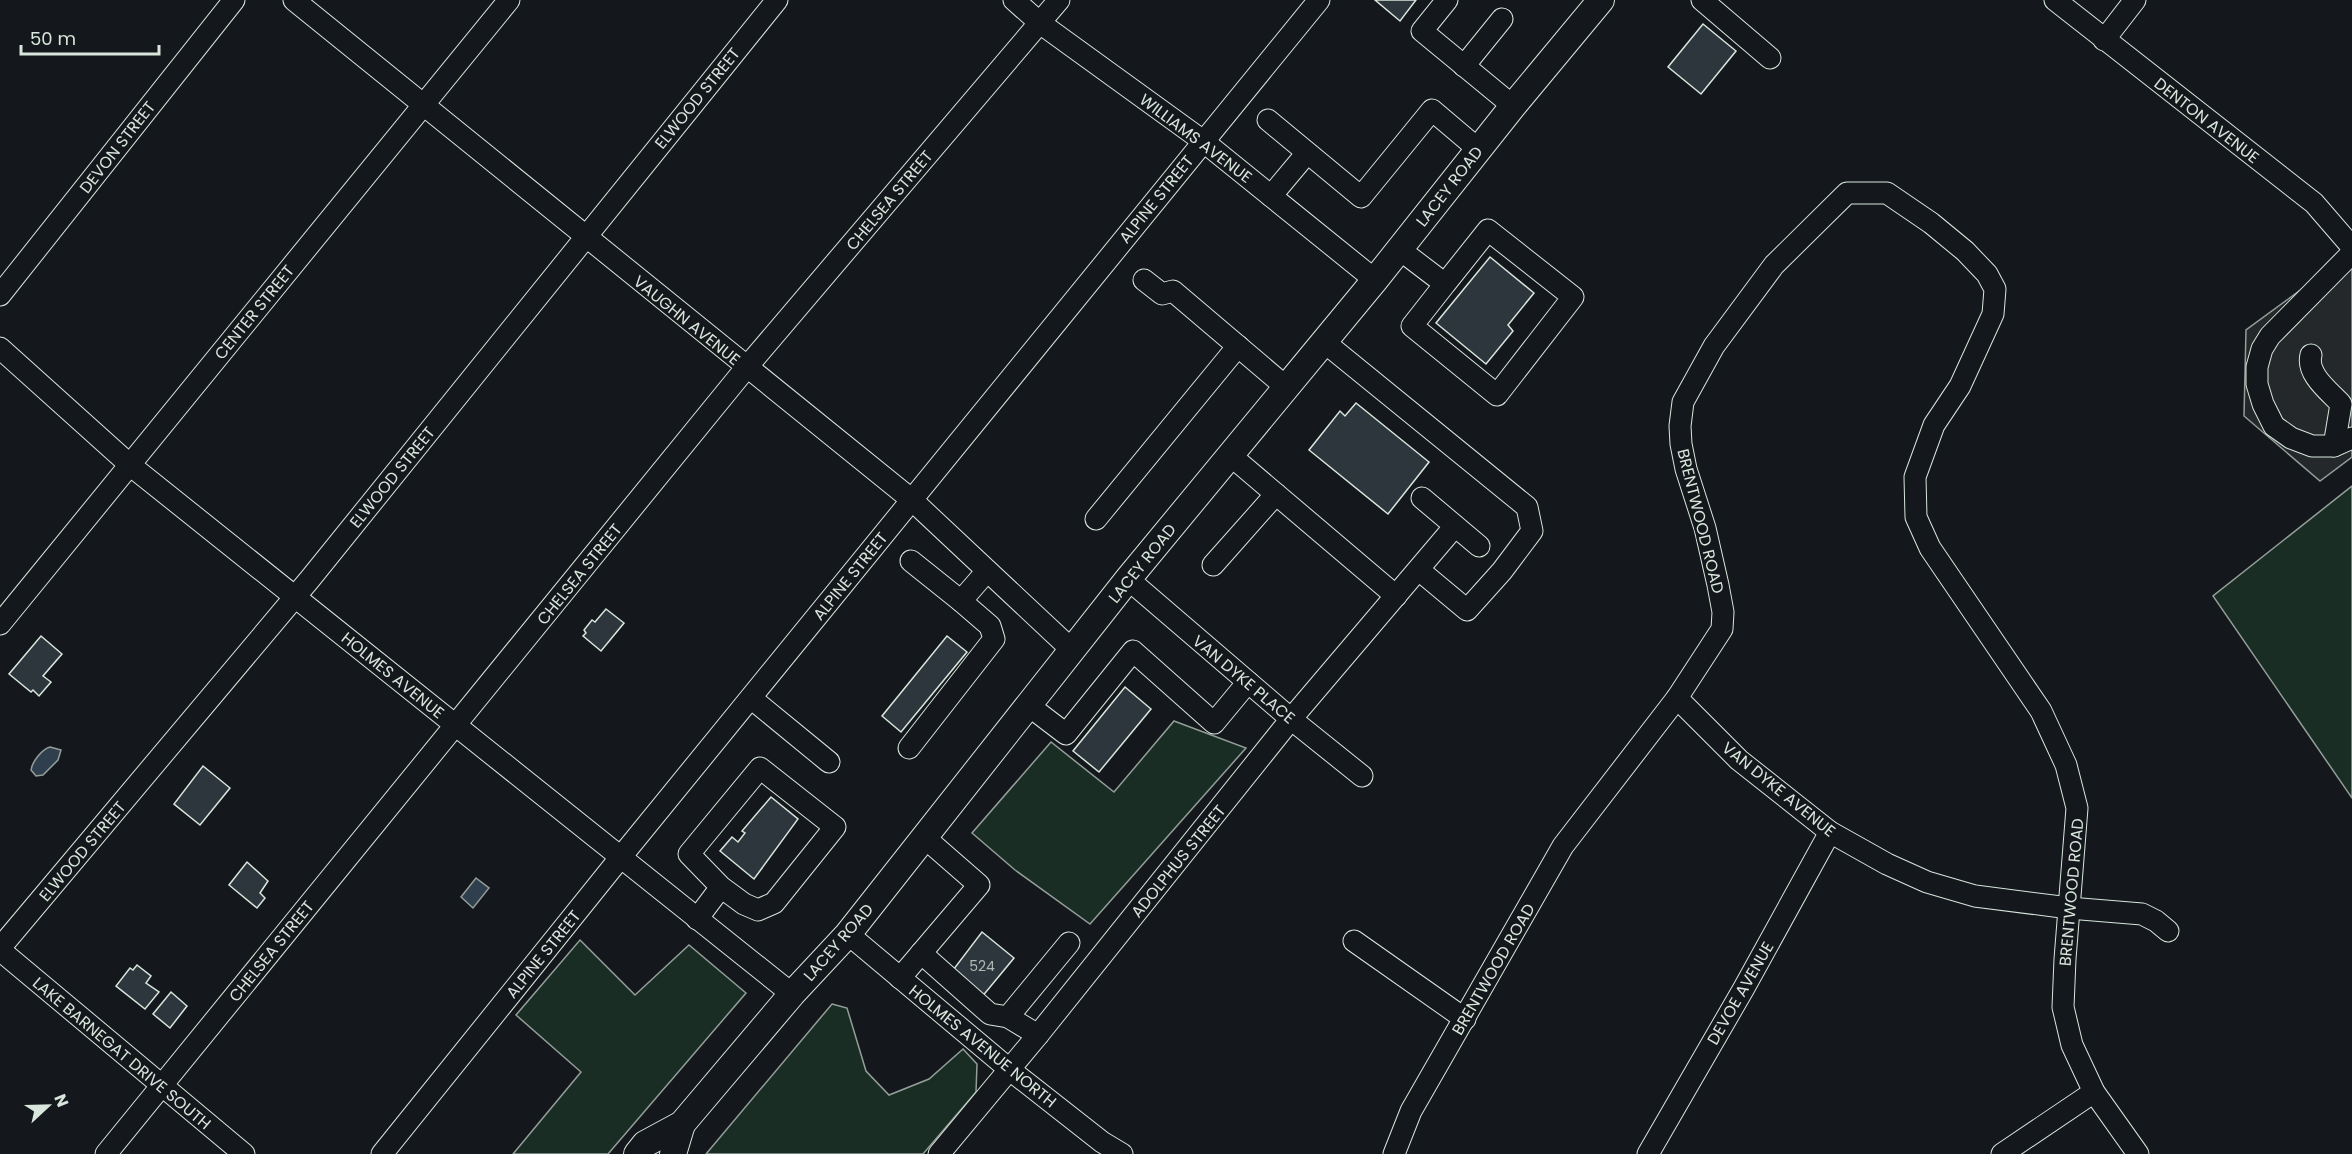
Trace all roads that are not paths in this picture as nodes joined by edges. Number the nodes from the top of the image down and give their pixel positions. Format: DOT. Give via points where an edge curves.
graph roads {
  1 [pos="234,0"];
  2 [pos="294,0"];
  3 [pos="509,0"];
  4 [pos="777,0"];
  5 [pos="1014,0"];
  6 [pos="1059,0"];
  7 [pos="1319,0"];
  8 [pos="1447,0"];
  9 [pos="1600,0"];
  10 [pos="1702,0"];
  11 [pos="2055,0"];
  12 [pos="2135,0"];
  13 [pos="1502,19"];
  14 [pos="1040,23"];
  15 [pos="2104,40"];
  16 [pos="1770,58"];
  17 [pos="1464,66"];
  18 [pos="422,105"];
  19 [pos="1513,106"];
  20 [pos="1269,120"];
  21 [pos="1203,141"];
  22 [pos="1478,149"];
  23 [pos="1307,153"];
  24 [pos="1271,196"];
  25 [pos="584,237"];
  26 [pos="2352,247"];
  27 [pos="1400,249"];
  28 [pos="2352,253"];
  29 [pos="1144,280"];
  30 [pos="1375,280"];
  31 [pos="1445,284"];
  32 [pos="0,295"];
  33 [pos="1323,341"];
  34 [pos="1238,346"];
  35 [pos="0,348"];
  36 [pos="2311,355"];
  37 [pos="746,368"];
  38 [pos="1286,387"];
  39 [pos="2343,442"];
  40 [pos="1230,455"];
  41 [pos="130,465"];
  42 [pos="1276,494"];
  43 [pos="1422,498"];
  44 [pos="912,500"];
  45 [pos="1096,519"];
  46 [pos="1455,526"];
  47 [pos="1479,546"];
  48 [pos="911,561"];
  49 [pos="1213,566"];
  50 [pos="1419,570"];
  51 [pos="987,571"];
  52 [pos="1128,579"];
  53 [pos="295,596"];
  54 [pos="1396,596"];
  55 [pos="961,601"];
  56 [pos="0,624"];
  57 [pos="1072,650"];
  58 [pos="1248,682"];
  59 [pos="751,698"];
  60 [pos="1677,698"];
  61 [pos="1028,705"];
  62 [pos="1291,719"];
  63 [pos="455,726"];
  64 [pos="909,748"];
  65 [pos="829,762"];
  66 [pos="1362,776"];
  67 [pos="1830,832"];
  68 [pos="924,837"];
  69 [pos="620,858"];
  70 [pos="722,887"];
  71 [pos="2068,908"];
  72 [pos="697,919"];
  73 [pos="2168,931"];
  74 [pos="848,934"];
  75 [pos="1354,941"];
  76 [pos="1069,943"];
  77 [pos="0,949"];
  78 [pos="921,953"];
  79 [pos="900,978"];
  80 [pos="792,994"];
  81 [pos="1008,1017"];
  82 [pos="1465,1019"];
  83 [pos="1038,1035"];
  84 [pos="1009,1070"];
  85 [pos="160,1086"];
  86 [pos="2094,1092"];
  87 [pos="682,1124"];
  88 [pos="106,1154"];
  89 [pos="244,1154"];
  90 [pos="382,1154"];
  91 [pos="637,1154"];
  92 [pos="673,1154"];
  93 [pos="939,1154"];
  94 [pos="1122,1154"];
  95 [pos="1394,1154"];
  96 [pos="1648,1154"];
  97 [pos="2002,1154"];
  98 [pos="2138,1154"];
  1 -- 32 [label="street, DEVON STREET"];
  2 -- 18 [label="street, VAUGHN AVENUE"];
  3 -- 18 [label="street, CENTER STREET"];
  4 -- 25 [label="street, ELWOOD STREET"];
  5 -- 14 [label="street, WILLIAMS AVENUE"];
  6 -- 14 [label="street, CHELSEA STREET"];
  7 -- 21 [label="street, ALPINE STREET"];
  8 -- 17 [label="street" via="1422,31"];
  9 -- 19 [label="main road, LACEY ROAD"];
  10 -- 16 [label="street"];
  11 -- 15 [label="street, DENTON AVENUE"];
  12 -- 15 [label="street"];
  13 -- 17 [label="street"];
  14 -- 21 [label="street, WILLIAMS AVENUE"];
  14 -- 37 [label="street, CHELSEA STREET"];
  15 -- 26 [label="street, DENTON AVENUE" via="2314,203"];
  17 -- 19 [label="street"];
  18 -- 25 [label="street, VAUGHN AVENUE"];
  18 -- 41 [label="street, CENTER STREET"];
  19 -- 22 [label="main road, LACEY ROAD"];
  20 -- 23 [label="street"];
  21 -- 24 [label="street, WILLIAMS AVENUE"];
  21 -- 44 [label="street, ALPINE STREET"];
  22 -- 23 [label="street" via="1432,110 1361,197"];
  22 -- 27 [label="main road, LACEY ROAD"];
  23 -- 24 [label="street"];
  24 -- 30 [label="street, WILLIAMS AVENUE"];
  25 -- 37 [label="street, VAUGHN AVENUE"];
  25 -- 53 [label="street, ELWOOD STREET"];
  27 -- 30 [label="main road, LACEY ROAD"];
  27 -- 31 [label="street"];
  28 -- 39 [label="street" via="2270,336 2257,367 2263,404 2274,426 2312,446"];
  29 -- 34 [label="street" via="1162,294 1173,291"];
  30 -- 33 [label="main road, LACEY ROAD"];
  31 -- 31 [label="street" via="1412,326 1497,395 1574,297 1488,230"];
  33 -- 38 [label="main road, LACEY ROAD"];
  33 -- 50 [label="street" via="1527,507 1532,531 1467,610"];
  34 -- 38 [label="street"];
  34 -- 45 [label="street"];
  35 -- 41 [label="street, HOLMES AVENUE"];
  36 -- 39 [label="street" via="2312,372 2341,404"];
  37 -- 44 [label="street, VAUGHN AVENUE"];
  37 -- 63 [label="street, CHELSEA STREET"];
  38 -- 40 [label="main road, LACEY ROAD"];
  40 -- 42 [label="street"];
  40 -- 52 [label="main road, LACEY ROAD"];
  41 -- 53 [label="street, HOLMES AVENUE"];
  41 -- 56 [label="street, CENTER STREET"];
  42 -- 49 [label="street"];
  42 -- 54 [label="street"];
  43 -- 46 [label="street"];
  44 -- 51 [label="street, VAUGHN AVENUE"];
  44 -- 59 [label="street, ALPINE STREET"];
  46 -- 47 [label="street"];
  46 -- 50 [label="street, ADOLPHUS STREET"];
  48 -- 55 [label="street"];
  50 -- 54 [label="street, ADOLPHUS STREET"];
  51 -- 55 [label="street"];
  51 -- 57 [label="street, VAUGHN AVENUE"];
  52 -- 57 [label="main road, LACEY ROAD"];
  52 -- 58 [label="street, VAN DYKE PLACE"];
  53 -- 63 [label="street, HOLMES AVENUE"];
  53 -- 77 [label="street, ELWOOD STREET"];
  54 -- 62 [label="street, ADOLPHUS STREET"];
  55 -- 64 [label="street" via="990,626 994,639"];
  57 -- 61 [label="main road, LACEY ROAD"];
  58 -- 61 [label="street" via="1214,723 1133,651 1066,734"];
  58 -- 62 [label="street, VAN DYKE PLACE"];
  59 -- 65 [label="street"];
  59 -- 69 [label="street, ALPINE STREET"];
  60 -- 67 [label="street, VAN DYKE AVENUE" via="1739,760"];
  60 -- 71 [label="street, BRENTWOOD ROAD" via="1722,629 1723,612 1705,528 1684,461 1680,426 1683,402 1714,346 1774,265 1847,193 1887,194 1931,222 1965,251 1987,274 1995,289 1994,314 1960,386 1934,425 1915,477 1916,517 1930,548 2041,711 2066,765 2077,808"];
  60 -- 82 [label="street, BRENTWOOD ROAD" via="1563,846"];
  61 -- 68 [label="main road, LACEY ROAD"];
  62 -- 66 [label="street, VAN DYKE PLACE"];
  62 -- 83 [label="street, ADOLPHUS STREET"];
  63 -- 69 [label="street, HOLMES AVENUE"];
  63 -- 85 [label="street, CHELSEA STREET"];
  67 -- 71 [label="street, VAN DYKE AVENUE" via="1927,882 1975,896"];
  67 -- 96 [label="street, DEVOE AVENUE"];
  68 -- 74 [label="main road, LACEY ROAD"];
  68 -- 78 [label="street" via="979,885"];
  69 -- 72 [label="street, HOLMES AVENUE"];
  69 -- 90 [label="street, ALPINE STREET"];
  70 -- 70 [label="street" via="758,910 774,903 835,827 760,768 689,854"];
  70 -- 72 [label="street"];
  71 -- 73 [label="street, VAN DYKE AVENUE" via="2142,914"];
  71 -- 86 [label="street, BRENTWOOD ROAD" via="2063,1007 2072,1045"];
  72 -- 80 [label="street, HOLMES AVENUE"];
  74 -- 79 [label="street, HOLMES AVENUE NORTH"];
  74 -- 80 [label="main road, LACEY ROAD"];
  75 -- 82 [label="street"];
  76 -- 81 [label="street"];
  77 -- 85 [label="street, LAKE BARNEGAT DRIVE SOUTH"];
  78 -- 79 [label="street"];
  78 -- 81 [label="street" via="990,1014"];
  79 -- 84 [label="street, HOLMES AVENUE NORTH"];
  80 -- 87 [label="main road, LACEY ROAD"];
  81 -- 83 [label="street"];
  82 -- 95 [label="street, BRENTWOOD ROAD" via="1411,1111"];
  83 -- 84 [label="street, ADOLPHUS STREET"];
  84 -- 93 [label="street, ADOLPHUS STREET"];
  84 -- 94 [label="street, HOLMES AVENUE NORTH"];
  85 -- 88 [label="street, CHELSEA STREET"];
  85 -- 89 [label="street, LAKE BARNEGAT DRIVE SOUTH"];
  86 -- 97 [label="street"];
  86 -- 98 [label="street, BRENTWOOD ROAD"];
  87 -- 91 [label="main road, LACEY ROAD" via="645,1144"];
  87 -- 92 [label="main road, LACEY ROAD"];
}
